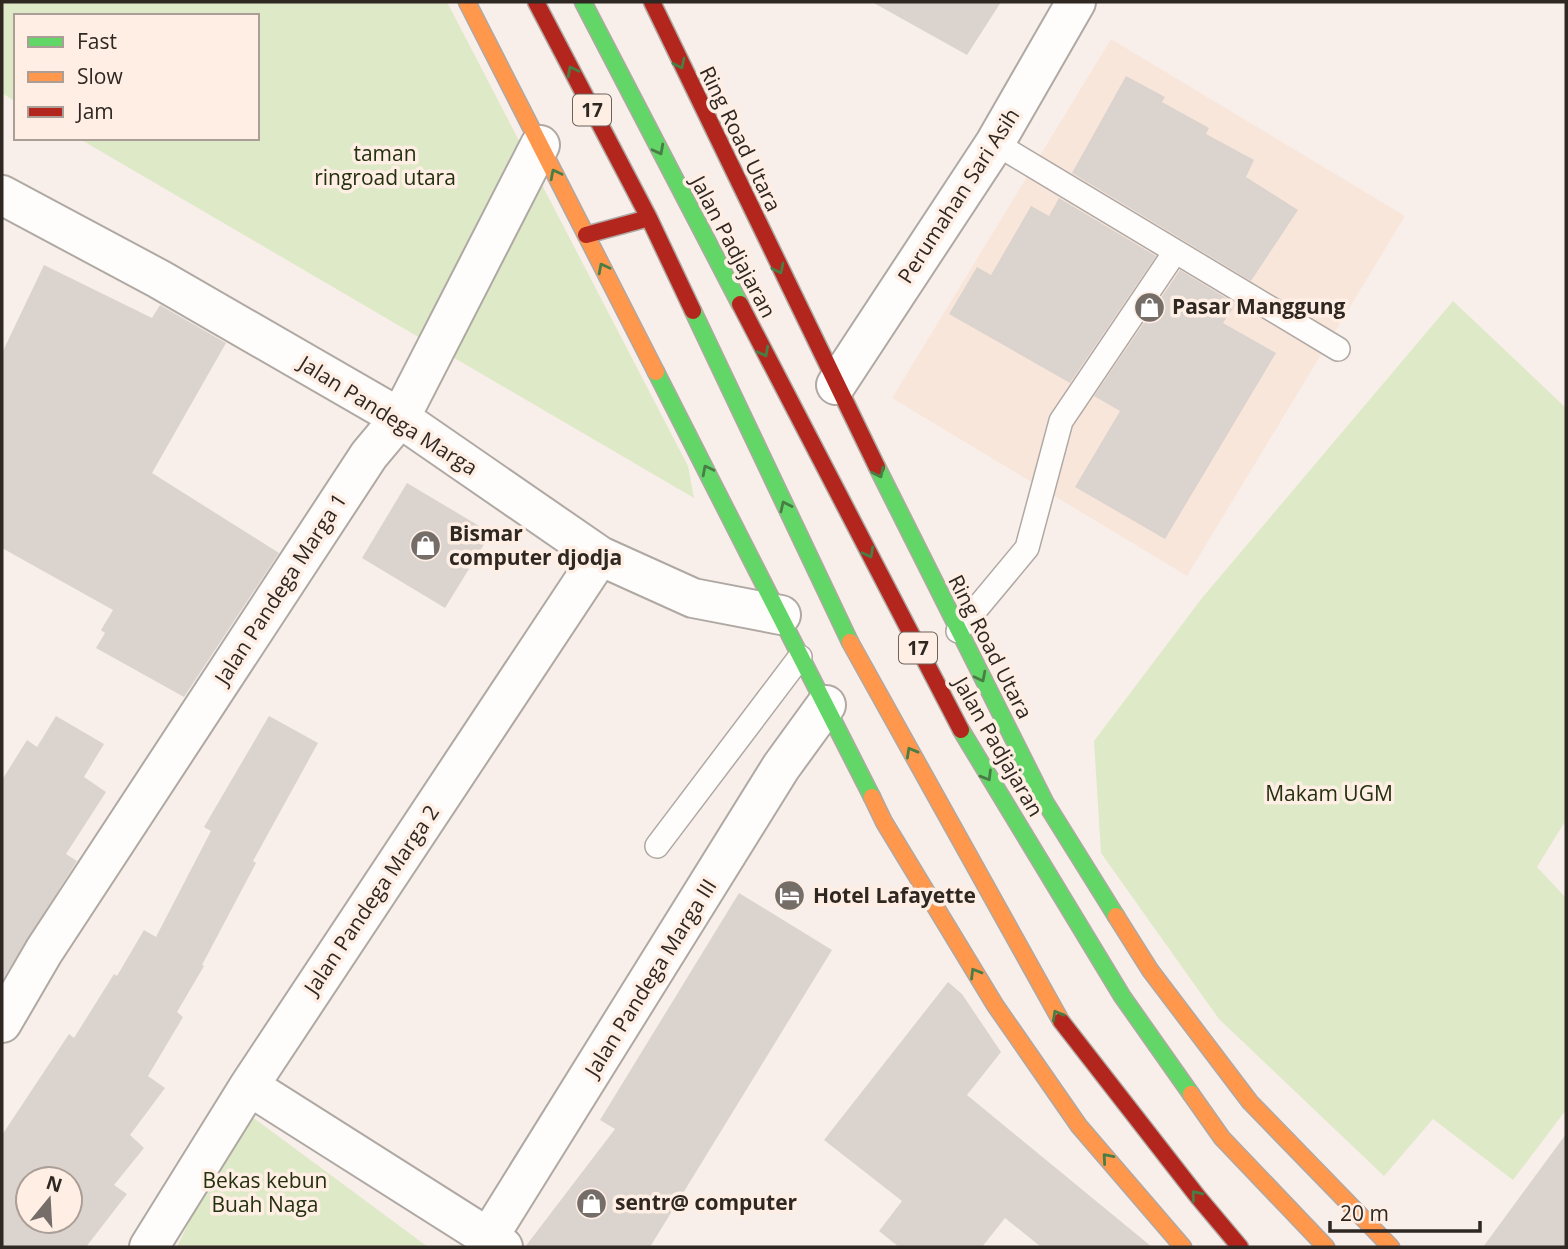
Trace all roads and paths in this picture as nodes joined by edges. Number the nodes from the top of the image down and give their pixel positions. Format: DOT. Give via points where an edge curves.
graph roads {
  1 [pos="467,2"];
  2 [pos="536,2"];
  3 [pos="583,2"];
  4 [pos="652,2"];
  5 [pos="1076,2"];
  6 [pos="995,143"];
  7 [pos="540,145"];
  8 [pos="2,195"];
  9 [pos="649,218"];
  10 [pos="586,234"];
  11 [pos="1175,252"];
  12 [pos="1338,349"];
  13 [pos="836,385"];
  14 [pos="400,418"];
  15 [pos="600,556"];
  16 [pos="781,615"];
  17 [pos="958,631"];
  18 [pos="800,657"];
  19 [pos="826,705"];
  20 [pos="657,846"];
  21 [pos="2,1023"];
  22 [pos="249,1086"];
  23 [pos="496,1242"];
  24 [pos="1178,1245"];
  25 [pos="149,1247"];
  26 [pos="1240,1247"];
  27 [pos="1326,1247"];
  28 [pos="1391,1247"];
  1 -- 7 [label="main road"];
  9 -- 2 [label="main road, 17, one-way"];
  3 -- 27 [label="main road, Jalan Padjajaran / 17, one-way" via="968,743 1122,996 1222,1138"];
  4 -- 13 [label="main road, Ring Road Utara, one-way"];
  5 -- 6 [label="street, Perumahan Sari Asih"];
  6 -- 11 [label="lane"];
  6 -- 13 [label="street, Perumahan Sari Asih"];
  10 -- 7 [label="main road, one-way"];
  7 -- 14 [label="street, Jalan Pandega Marga 1"];
  8 -- 14 [label="street, Jalan Pandega Marga"];
  9 -- 10 [label="main road"];
  26 -- 9 [label="main road, 17, one-way" via="1064,1027 848,638"];
  16 -- 10 [label="main road, one-way"];
  11 -- 12 [label="lane"];
  11 -- 17 [label="lane" via="1061,421 1027,548"];
  13 -- 17 [label="main road, Ring Road Utara, one-way"];
  14 -- 15 [label="street, Jalan Pandega Marga"];
  14 -- 21 [label="street, Jalan Pandega Marga 1" via="369,455 44,951"];
  15 -- 16 [label="street, Jalan Pandega Marga" via="693,598"];
  15 -- 22 [label="street, Jalan Pandega Marga 2"];
  16 -- 18 [label="main road"];
  17 -- 28 [label="main road, Ring Road Utara, one-way" via="1045,802 1150,970 1250,1102"];
  18 -- 19 [label="main road"];
  18 -- 20 [label="lane"];
  19 -- 23 [label="street, Jalan Pandega Marga III" via="781,767"];
  24 -- 19 [label="main road, one-way" via="1079,1126 995,1005 884,822"];
  22 -- 23 [label="street"];
  22 -- 25 [label="street, Jalan Pandega Marga 2"];
}
